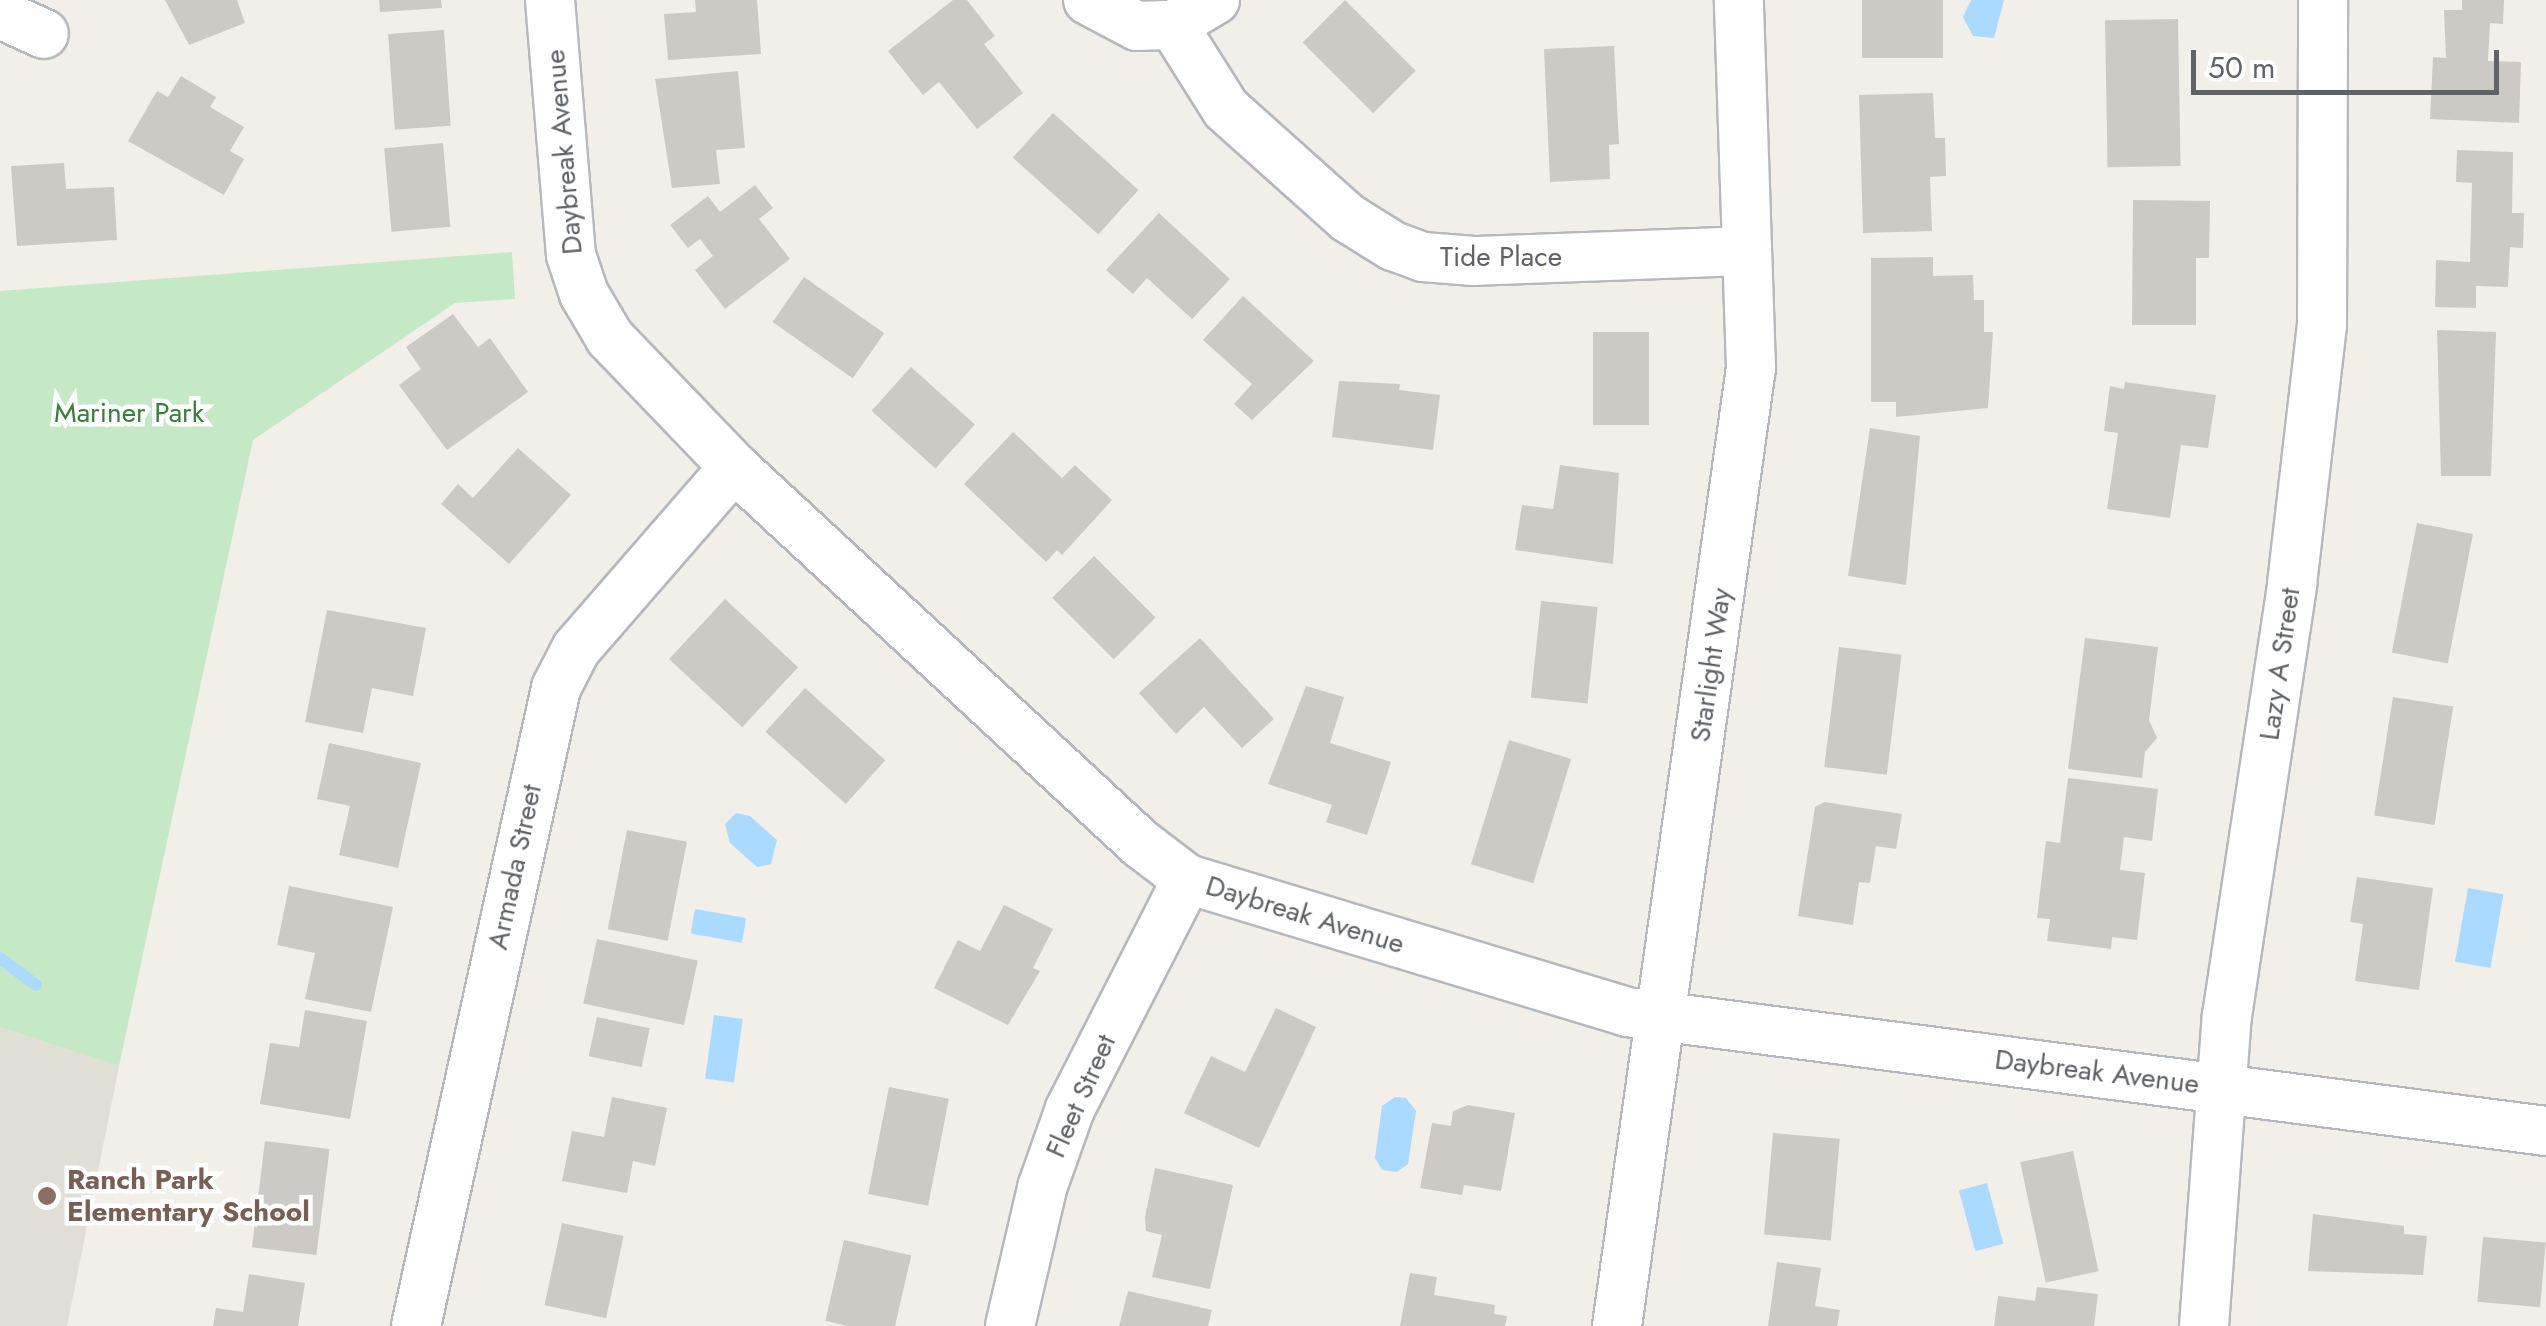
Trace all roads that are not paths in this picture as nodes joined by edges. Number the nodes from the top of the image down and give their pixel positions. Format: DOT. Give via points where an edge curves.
graph roads {
  1 [pos="550,0"];
  2 [pos="1088,0"];
  3 [pos="1215,0"];
  4 [pos="1740,0"];
  5 [pos="2322,0"];
  6 [pos="0,14"];
  7 [pos="1173,25"];
  8 [pos="44,34"];
  9 [pos="1748,250"];
  10 [pos="734,467"];
  11 [pos="1187,879"];
  12 [pos="1662,1018"];
  13 [pos="2220,1087"];
  14 [pos="2546,1131"];
  15 [pos="416,1326"];
  16 [pos="1010,1326"];
  17 [pos="1617,1326"];
  18 [pos="2204,1326"];
  1 -- 10 [label="street, Daybreak Avenue" via="567,227 584,294 620,350"];
  2 -- 7 [label="street" via="1138,26"];
  3 -- 7 [label="street"];
  4 -- 9 [label="street, Starlight Way"];
  5 -- 13 [label="street, Lazy A Street" via="2322,325"];
  6 -- 8 [label="street"];
  7 -- 9 [label="street, Tide Place" via="1226,109 1348,218 1392,246 1423,257 1474,261"];
  9 -- 12 [label="street, Starlight Way" via="1746,418"];
  10 -- 11 [label="street, Daybreak Avenue" via="1141,844"];
  10 -- 15 [label="street, Armada Street" via="576,649 556,688"];
  11 -- 12 [label="street, Daybreak Avenue"];
  11 -- 16 [label="street, Fleet Street" via="1070,1109 1042,1188"];
  12 -- 13 [label="street, Daybreak Avenue"];
  12 -- 17 [label="street, Starlight Way"];
  13 -- 14 [label="street, Daybreak Avenue"];
  13 -- 18 [label="street, Lazy A Street"];
}
